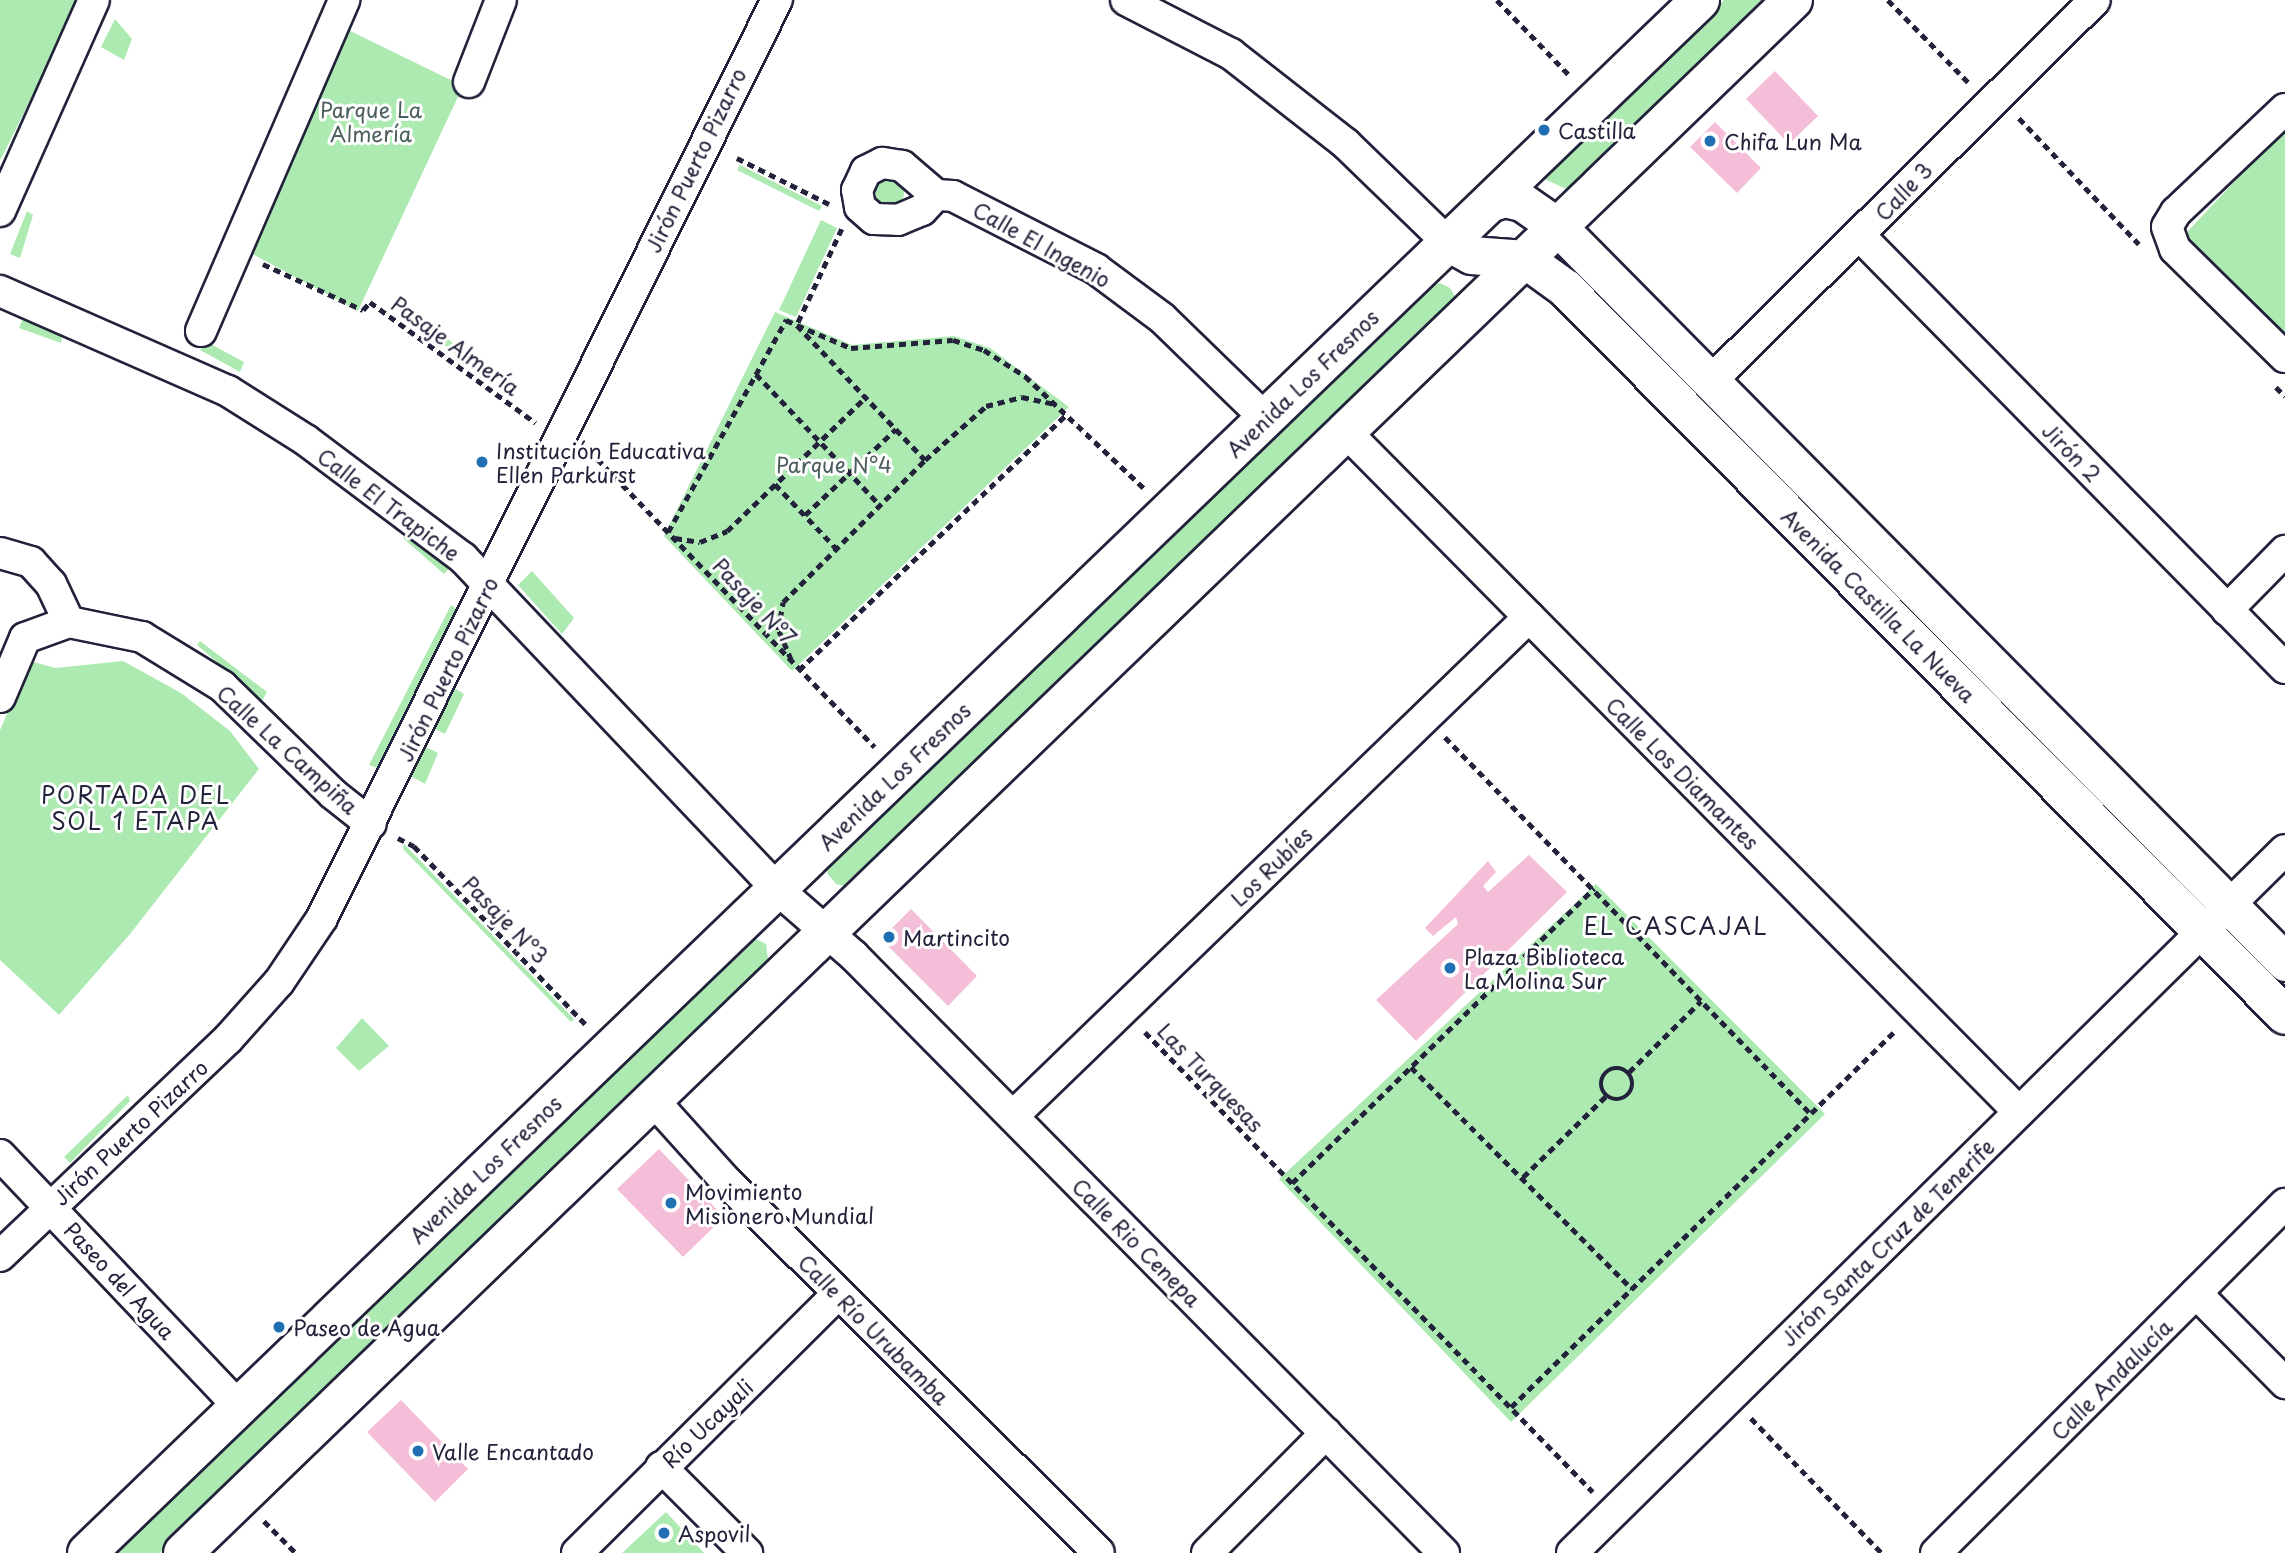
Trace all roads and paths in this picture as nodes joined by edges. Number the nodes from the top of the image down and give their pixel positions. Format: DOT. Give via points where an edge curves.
graph roads {
  1 [pos="94,0"];
  2 [pos="344,0"];
  3 [pos="501,0"];
  4 [pos="777,0"];
  5 [pos="1126,0"];
  6 [pos="1497,0"];
  7 [pos="1700,0"];
  8 [pos="1793,0"];
  9 [pos="1888,0"];
  10 [pos="2095,0"];
  11 [pos="1571,77"];
  12 [pos="469,82"];
  13 [pos="1988,103"];
  14 [pos="2285,109"];
  15 [pos="737,158"];
  16 [pos="936,195"];
  17 [pos="1489,203"];
  18 [pos="840,209"];
  19 [pos="0,211"];
  20 [pos="846,222"];
  21 [pos="1558,227"];
  22 [pos="1860,236"];
  23 [pos="1447,242"];
  24 [pos="1525,259"];
  25 [pos="255,260"];
  26 [pos="0,291"];
  27 [pos="797,325"];
  28 [pos="201,331"];
  29 [pos="2285,357"];
  30 [pos="755,374"];
  31 [pos="1710,382"];
  32 [pos="866,397"];
  33 [pos="1055,404"];
  34 [pos="1067,414"];
  35 [pos="1266,419"];
  36 [pos="537,424"];
  37 [pos="896,429"];
  38 [pos="1347,433"];
  39 [pos="820,442"];
  40 [pos="589,450"];
  41 [pos="925,460"];
  42 [pos="849,473"];
  43 [pos="775,484"];
  44 [pos="880,505"];
  45 [pos="1169,510"];
  46 [pos="805,515"];
  47 [pos="668,532"];
  48 [pos="674,538"];
  49 [pos="836,548"];
  50 [pos="2285,551"];
  51 [pos="0,553"];
  52 [pos="488,587"];
  53 [pos="2227,610"];
  54 [pos="1529,617"];
  55 [pos="69,622"];
  56 [pos="793,664"];
  57 [pos="2285,668"];
  58 [pos="799,670"];
  59 [pos="0,696"];
  60 [pos="1425,716"];
  61 [pos="899,772"];
  62 [pos="371,824"];
  63 [pos="2285,850"];
  64 [pos="1594,888"];
  65 [pos="777,889"];
  66 [pos="2230,905"];
  67 [pos="828,932"];
  68 [pos="2203,932"];
  69 [pos="2285,962"];
  70 [pos="1701,1001"];
  71 [pos="1124,1010"];
  72 [pos="2285,1016"];
  73 [pos="1901,1025"];
  74 [pos="609,1049"];
  75 [pos="1411,1067"];
  76 [pos="1629,1072"];
  77 [pos="1606,1096"];
  78 [pos="654,1101"];
  79 [pos="2019,1112"];
  80 [pos="1811,1114"];
  81 [pos="1013,1116"];
  82 [pos="0,1156"];
  83 [pos="1523,1177"];
  84 [pos="1292,1183"];
  85 [pos="2285,1204"];
  86 [pos="51,1208"];
  87 [pos="0,1256"];
  88 [pos="1632,1289"];
  89 [pos="2196,1293"];
  90 [pos="838,1294"];
  91 [pos="2285,1383"];
  92 [pos="1730,1396"];
  93 [pos="239,1406"];
  94 [pos="1511,1406"];
  95 [pos="1326,1433"];
  96 [pos="661,1467"];
  97 [pos="1593,1493"];
  98 [pos="239,1497"];
  99 [pos="87,1553"];
  100 [pos="183,1553"];
  101 [pos="296,1553"];
  102 [pos="576,1553"];
  103 [pos="747,1553"];
  104 [pos="1098,1553"];
  105 [pos="1207,1553"];
  106 [pos="1444,1553"];
  107 [pos="1572,1553"];
  108 [pos="1882,1553"];
  109 [pos="1936,1553"];
  1 -- 19 [label="street"];
  2 -- 28 [label="street"];
  3 -- 12 [label="street"];
  4 -- 52 [label="street, Jirón Puerto Pizarro"];
  5 -- 23 [label="street" via="1230,54 1345,143"];
  6 -- 11 [label="path"];
  7 -- 17 [label="main road, Avenida Los Fresnos"];
  8 -- 21 [label="main road"];
  9 -- 13 [label="path"];
  10 -- 13 [label="street, Calle 3"];
  13 -- 22 [label="street, Calle 3"];
  14 -- 29 [label="street" via="2176,212 2167,227 2175,249"];
  15 -- 18 [label="path"];
  16 -- 35 [label="street, Calle El Ingenio" via="953,196 1096,269 1162,318"];
  17 -- 21 [label="street, Avenida Castilla La Nueva" via="1504,198 1522,202"];
  17 -- 23 [label="main road, Avenida Los Fresnos"];
  20 -- 27 [label="path"];
  21 -- 24 [label="main road"];
  21 -- 31 [label="street, Avenida Castilla La Nueva"];
  22 -- 31 [label="street, Calle 3"];
  22 -- 53 [label="street, Jirón 2"];
  23 -- 24 [label="street" via="1471,255"];
  23 -- 35 [label="main road, Avenida Los Fresnos"];
  24 -- 38 [label="main road"];
  24 -- 68 [label="street, Avenida Castilla La Nueva" via="1565,288"];
  25 -- 36 [label="path, Pasaje Almería" via="363,310 370,302"];
  26 -- 52 [label="street, Calle El Trapiche" via="228,391 307,441 463,558"];
  27 -- 30 [label="path" via="786,320"];
  27 -- 32 [label="path"];
  27 -- 33 [label="path" via="850,348 953,340 984,349 1025,376"];
  30 -- 39 [label="path"];
  30 -- 47 [label="path"];
  31 -- 66 [label="street, Avenida Castilla La Nueva"];
  32 -- 37 [label="path"];
  32 -- 39 [label="path"];
  33 -- 34 [label="path"];
  33 -- 41 [label="path" via="1022,397 986,406"];
  34 -- 45 [label="path"];
  34 -- 58 [label="path"];
  35 -- 45 [label="main road, Avenida Los Fresnos"];
  37 -- 41 [label="path"];
  37 -- 42 [label="path"];
  38 -- 54 [label="street, Calle Los Diamantes"];
  38 -- 67 [label="main road"];
  39 -- 42 [label="path"];
  39 -- 43 [label="path"];
  40 -- 47 [label="path, Pasaje N°7"];
  41 -- 44 [label="path"];
  42 -- 44 [label="path"];
  42 -- 46 [label="path"];
  43 -- 46 [label="path"];
  43 -- 48 [label="path" via="715,539"];
  44 -- 49 [label="path"];
  45 -- 61 [label="main road, Avenida Los Fresnos"];
  46 -- 49 [label="path"];
  47 -- 48 [label="path, Pasaje N°7"];
  48 -- 56 [label="path, Pasaje N°7"];
  49 -- 56 [label="path" via="783,602 778,630"];
  50 -- 53 [label="street"];
  51 -- 55 [label="street" via="31,562 51,584"];
  52 -- 62 [label="street, Jirón Puerto Pizarro"];
  52 -- 65 [label="street, Calle El Trapiche"];
  53 -- 57 [label="street, Jirón 2"];
  54 -- 60 [label="street, Los Rubíes"];
  54 -- 79 [label="street, Calle Los Diamantes"];
  55 -- 59 [label="street" via="25,638"];
  55 -- 62 [label="street, Calle La Campiña" via="142,637 222,686 333,794"];
  56 -- 58 [label="path, Pasaje N°7"];
  58 -- 61 [label="path, Pasaje N°7"];
  60 -- 64 [label="path"];
  60 -- 71 [label="street, Los Rubíes"];
  61 -- 65 [label="main road, Avenida Los Fresnos"];
  62 -- 74 [label="path, Pasaje N°3" via="414,846"];
  62 -- 86 [label="street, Jirón Puerto Pizarro" via="302,951 254,1012"];
  63 -- 66 [label="street, Jirón Santa Cruz de Tenerife"];
  64 -- 70 [label="path"];
  64 -- 75 [label="path"];
  65 -- 67 [label="street, Calle El Trapiche"];
  65 -- 74 [label="main road, Avenida Los Fresnos"];
  66 -- 68 [label="street, Jirón Santa Cruz de Tenerife"];
  66 -- 69 [label="street, Avenida Castilla La Nueva"];
  67 -- 78 [label="main road"];
  67 -- 81 [label="street, Calle Rio Cenepa"];
  68 -- 72 [label="street, Avenida Castilla La Nueva"];
  68 -- 79 [label="street, Jirón Santa Cruz de Tenerife"];
  70 -- 76 [label="path"];
  70 -- 80 [label="path"];
  71 -- 81 [label="street, Los Rubíes"];
  71 -- 84 [label="path, Las Turquesas"];
  73 -- 80 [label="path"];
  74 -- 93 [label="main road, Avenida Los Fresnos"];
  75 -- 83 [label="path"];
  75 -- 84 [label="path"];
  76 -- 77 [label="path" via="1633,1082 1627,1097"];
  76 -- 77 [label="path" via="1615,1068 1605,1073 1601,1087"];
  77 -- 83 [label="path"];
  78 -- 90 [label="street, Calle Río Urubamba"];
  78 -- 98 [label="main road"];
  79 -- 92 [label="street, Jirón Santa Cruz de Tenerife"];
  80 -- 88 [label="path"];
  81 -- 95 [label="street, Calle Rio Cenepa"];
  82 -- 86 [label="street, Paseo del Agua"];
  83 -- 88 [label="path"];
  84 -- 94 [label="path, Las Turquesas"];
  85 -- 89 [label="street, Calle Andalucía"];
  86 -- 87 [label="street, Jirón Puerto Pizarro"];
  86 -- 93 [label="street, Paseo del Agua"];
  88 -- 94 [label="path"];
  89 -- 91 [label="street"];
  89 -- 109 [label="street, Calle Andalucía"];
  90 -- 96 [label="street, Río Ucayali"];
  90 -- 104 [label="street, Calle Río Urubamba"];
  92 -- 107 [label="street, Jirón Santa Cruz de Tenerife"];
  92 -- 108 [label="path"];
  93 -- 99 [label="main road, Avenida Los Fresnos"];
  94 -- 97 [label="path, Las Turquesas"];
  95 -- 105 [label="street"];
  95 -- 106 [label="street, Calle Rio Cenepa"];
  96 -- 102 [label="street, Río Ucayali"];
  96 -- 103 [label="street"];
  98 -- 100 [label="main road"];
  98 -- 101 [label="path"];
}
